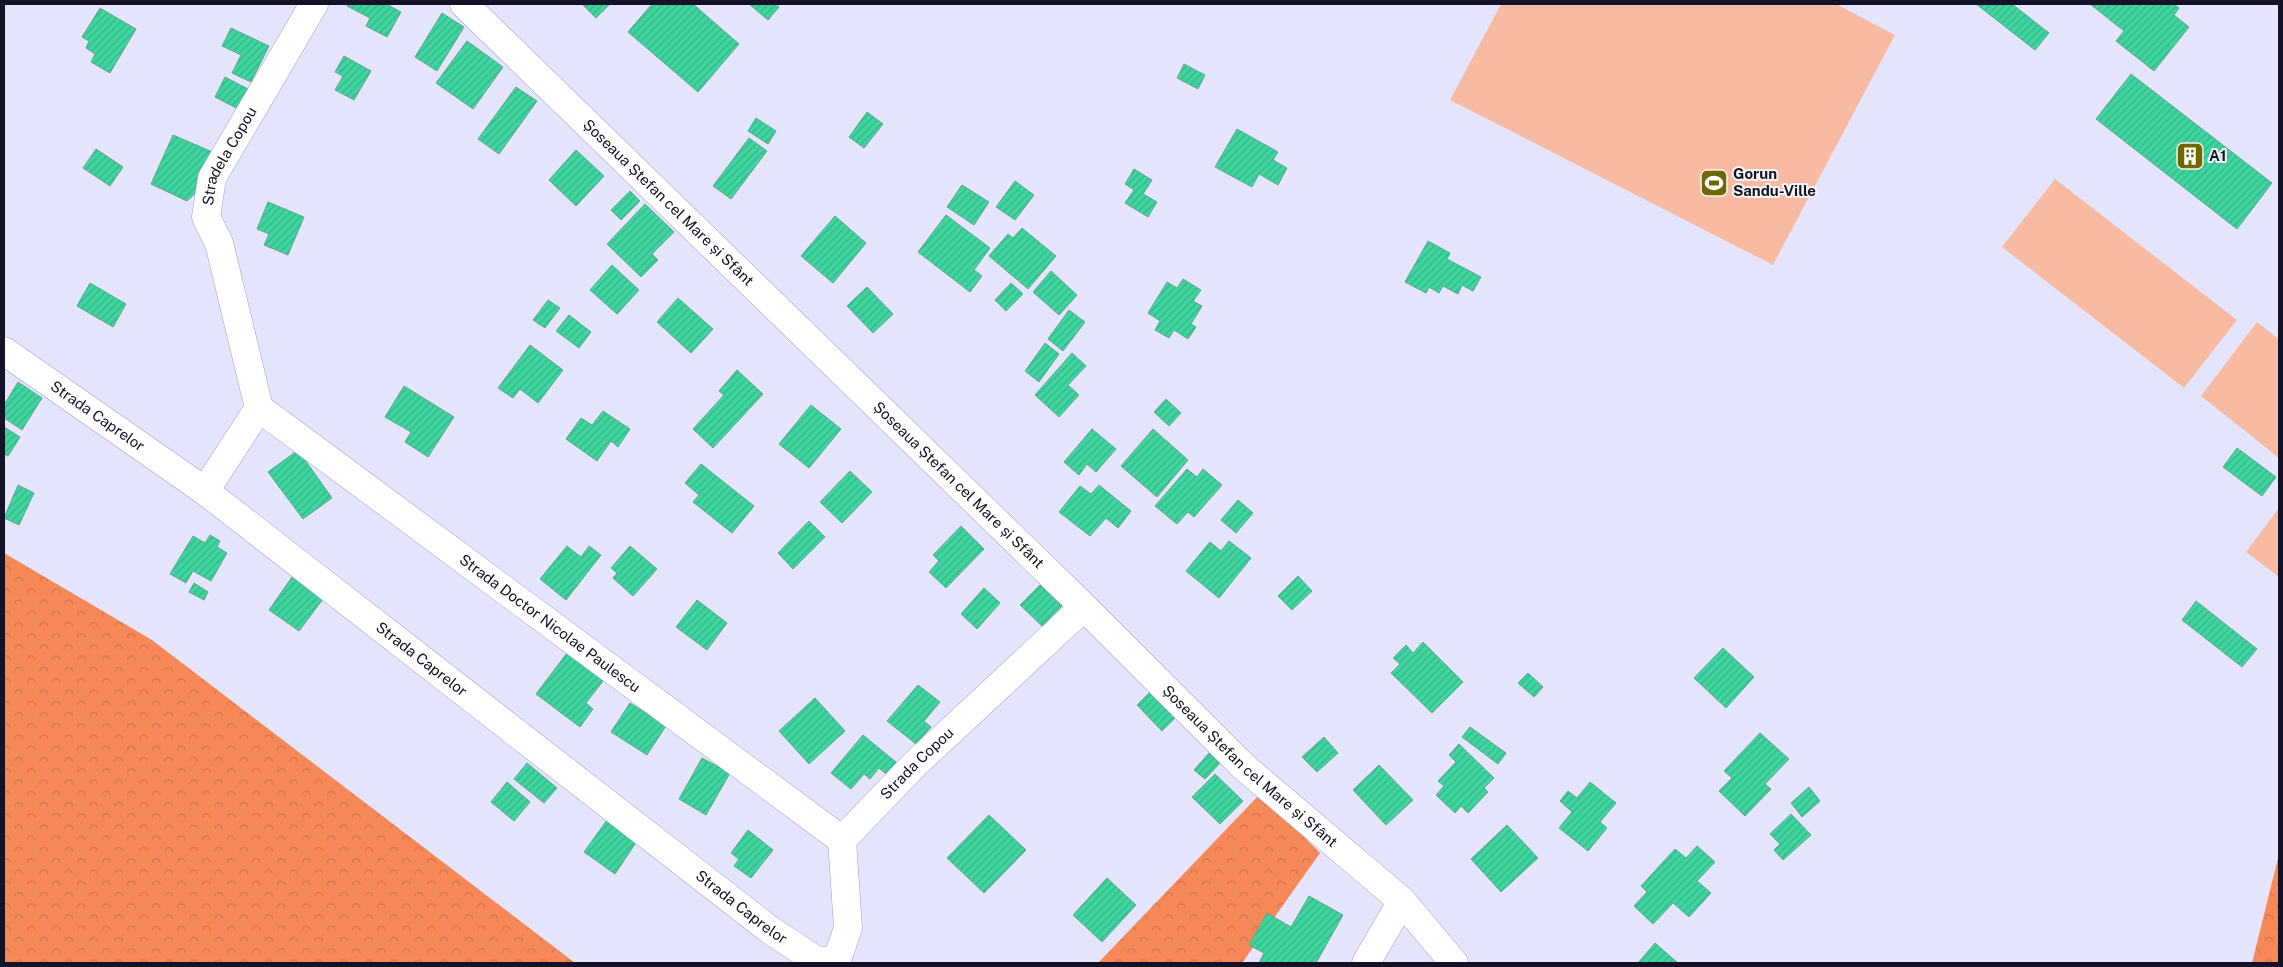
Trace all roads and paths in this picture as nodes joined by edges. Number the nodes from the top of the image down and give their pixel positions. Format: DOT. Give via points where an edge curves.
graph roads {
  1 [pos="314,4"];
  2 [pos="464,4"];
  3 [pos="4,351"];
  4 [pos="258,408"];
  5 [pos="205,491"];
  6 [pos="1084,607"];
  7 [pos="842,840"];
  8 [pos="1402,902"];
  9 [pos="1366,963"];
  10 [pos="1454,963"];
  1 -- 4 [label="street, Stradela Copou" via="212,178 206,217 219,243"];
  2 -- 6 [label="street, Șoseaua Ștefan cel Mare și Sfânt"];
  3 -- 5 [label="street, Strada Caprelor"];
  4 -- 5 [label="street"];
  4 -- 7 [label="street, Strada Doctor Nicolae Paulescu"];
  5 -- 7 [label="street, Strada Caprelor" via="770,930 817,961 838,960 848,928"];
  6 -- 7 [label="street, Strada Copou" via="914,765"];
  6 -- 8 [label="street, Șoseaua Ștefan cel Mare și Sfânt" via="1244,767"];
  8 -- 9 [label="street"];
  8 -- 10 [label="street, Șoseaua Ștefan cel Mare și Sfânt"];
}
